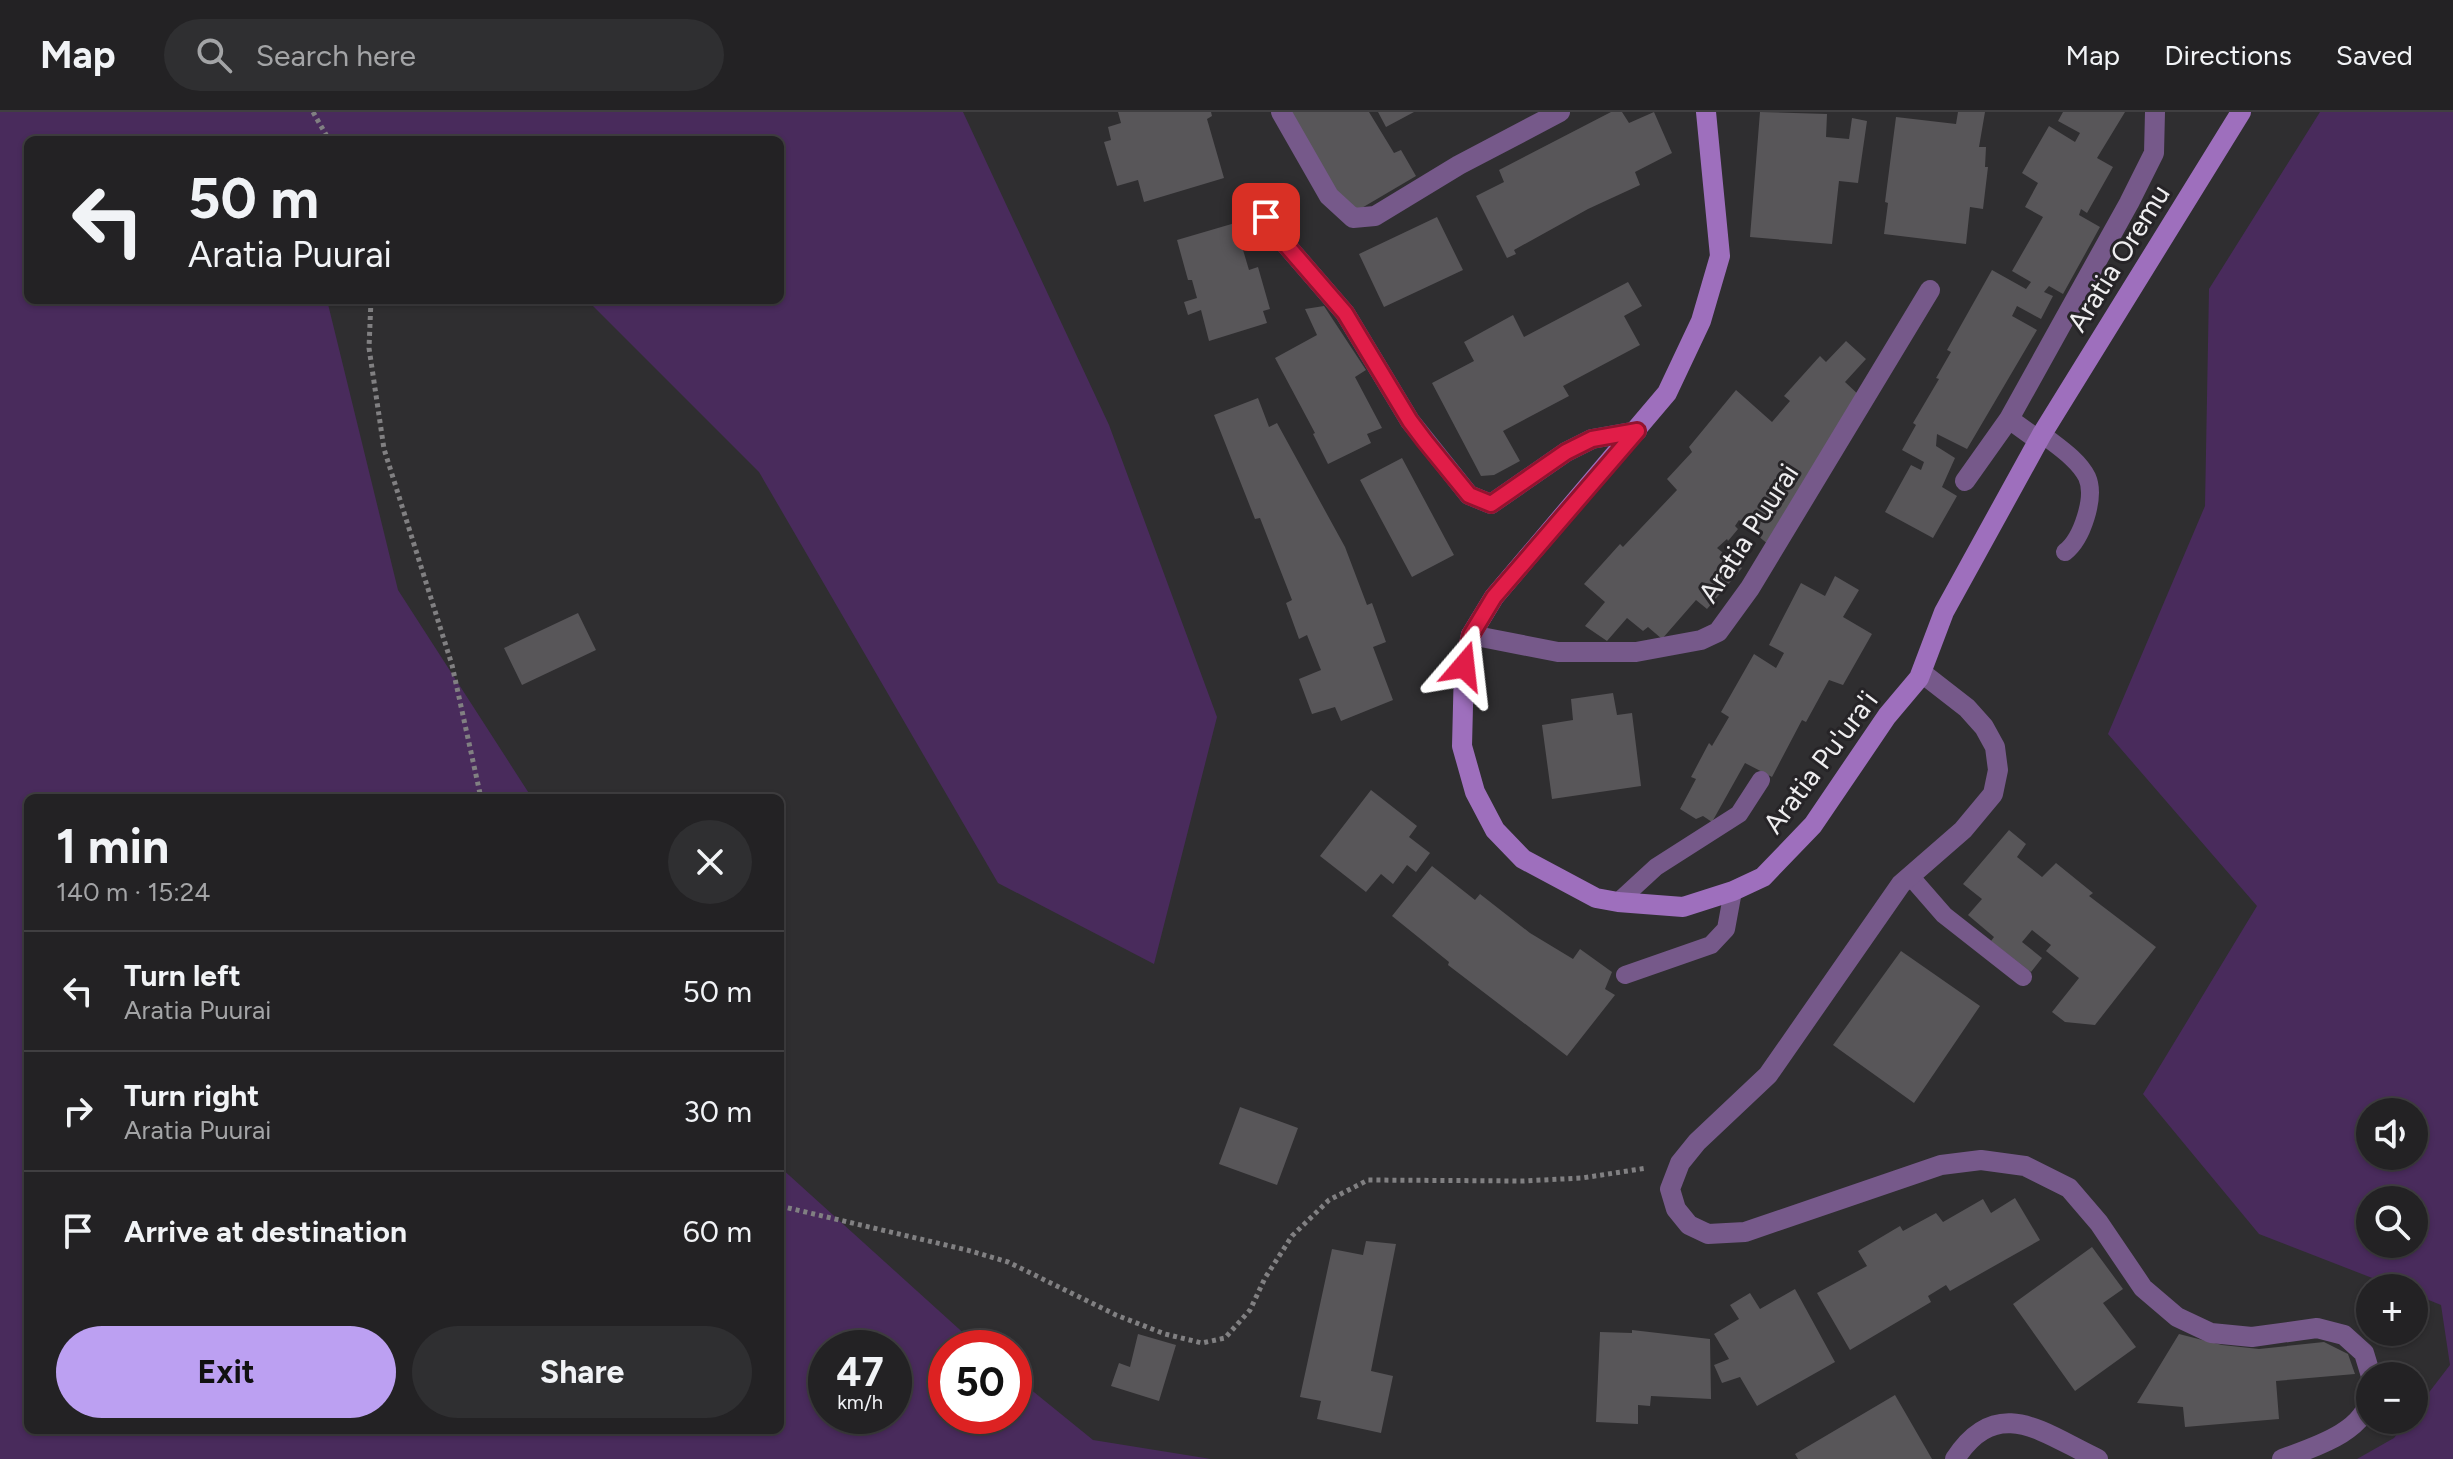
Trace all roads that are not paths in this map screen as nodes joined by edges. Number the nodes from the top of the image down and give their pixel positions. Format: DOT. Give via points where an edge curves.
graph roads {
  1 [pos="1281,112"];
  2 [pos="1560,112"];
  3 [pos="1706,112"];
  4 [pos="2155,112"];
  5 [pos="2241,112"];
  6 [pos="1251,195"];
  7 [pos="1930,290"];
  8 [pos="2009,419"];
  9 [pos="1637,431"];
  10 [pos="2040,437"];
  11 [pos="1965,481"];
  12 [pos="2065,552"];
  13 [pos="1471,635"];
  14 [pos="1920,675"];
  15 [pos="1761,780"];
  16 [pos="1910,876"];
  17 [pos="1733,891"];
  18 [pos="1618,902"];
  19 [pos="1625,975"];
  20 [pos="2023,977"];
  21 [pos="2367,1362"];
  22 [pos="2356,1419"];
  23 [pos="1955,1459"];
  24 [pos="2098,1459"];
  25 [pos="2282,1459"];
  1 -- 2 [label="street" via="1329,196 1353,218 1375,216"];
  3 -- 9 [label="main road, Aratia Pu'ura'i" via="1720,256 1701,321 1667,393"];
  4 -- 8 [label="street, Aratia Oremu" via="2154,153"];
  5 -- 10 [label="main road, Aratia Oremu"];
  6 -- 9 [label="street" via="1345,313 1410,421 1469,495 1491,504 1592,439"];
  7 -- 13 [label="street, Aratia Puurai" via="1750,588 1718,632 1636,652 1582,654"];
  8 -- 10 [label="street"];
  8 -- 11 [label="street, Aratia Oremu"];
  9 -- 13 [label="main road, Aratia Pu'ura'i" via="1502,587"];
  10 -- 12 [label="lane" via="2076,462 2089,480 2081,533"];
  10 -- 14 [label="main road, Aratia Oremu" via="1944,612"];
  13 -- 18 [label="main road, Aratia Pu'ura'i" via="1464,666 1462,746 1475,792 1495,830 1523,859 1596,898"];
  14 -- 16 [label="street" via="1967,708 1984,727 1995,747 1998,770 1993,794 1963,830"];
  14 -- 17 [label="main road, Aratia Pu'ura'i" via="1813,825 1763,877"];
  15 -- 18 [label="lane" via="1739,814 1656,867"];
  16 -- 20 [label="lane" via="1944,915"];
  16 -- 21 [label="street" via="1768,1075 1680,1163 1670,1189 1676,1209 1689,1225 1708,1234 1745,1232 1941,1165 1981,1160 2025,1166 2069,1188 2143,1288 2177,1317 2211,1333 2252,1337 2317,1328 2344,1335"];
  17 -- 18 [label="main road, Aratia Pu'ura'i" via="1683,907"];
  17 -- 19 [label="lane" via="1726,929 1711,945"];
  22 -- 25 [label="street" via="2339,1437"];
  23 -- 24 [label="street" via="1968,1439 1995,1423 2033,1426"];
}
